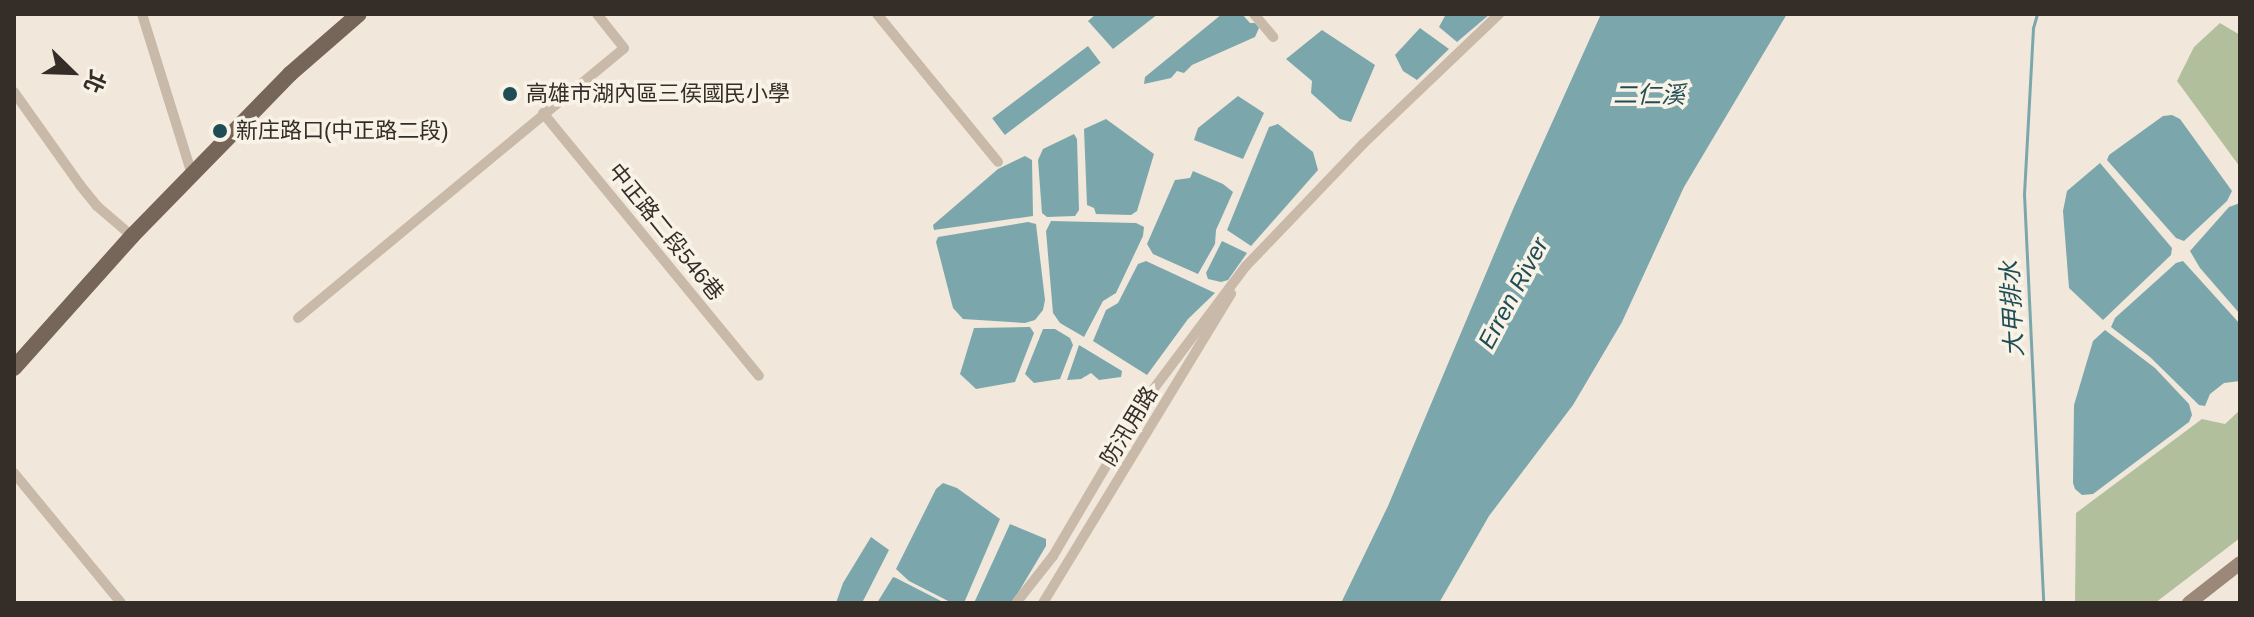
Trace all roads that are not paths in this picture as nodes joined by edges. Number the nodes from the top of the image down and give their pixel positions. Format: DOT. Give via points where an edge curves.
graph roads {
  1 [pos="142,14"];
  2 [pos="359,14"];
  3 [pos="597,14"];
  4 [pos="877,14"];
  5 [pos="1254,14"];
  6 [pos="1499,14"];
  7 [pos="1273,37"];
  8 [pos="14,92"];
  9 [pos="543,113"];
  10 [pos="998,162"];
  11 [pos="192,175"];
  12 [pos="132,236"];
  13 [pos="1246,266"];
  14 [pos="298,318"];
  15 [pos="14,368"];
  16 [pos="759,376"];
  17 [pos="14,473"];
  18 [pos="2240,563"];
  19 [pos="121,603"];
  20 [pos="1016,603"];
  21 [pos="1043,603"];
  22 [pos="2189,603"];
  1 -- 11 [label="street"];
  2 -- 11 [label="main road" via="290,74"];
  3 -- 9 [label="street" via="624,48"];
  4 -- 10 [label="street"];
  5 -- 7 [label="street"];
  6 -- 13 [label="street"];
  8 -- 12 [label="street" via="80,185"];
  9 -- 14 [label="street"];
  9 -- 16 [label="street, 中正路二段546巷"];
  11 -- 12 [label="main road"];
  12 -- 15 [label="main road"];
  13 -- 20 [label="street" via="1143,403 1053,556"];
  13 -- 21 [label="street, 防汛用路"];
  17 -- 19 [label="street"];
  18 -- 22 [label="street"];
}
